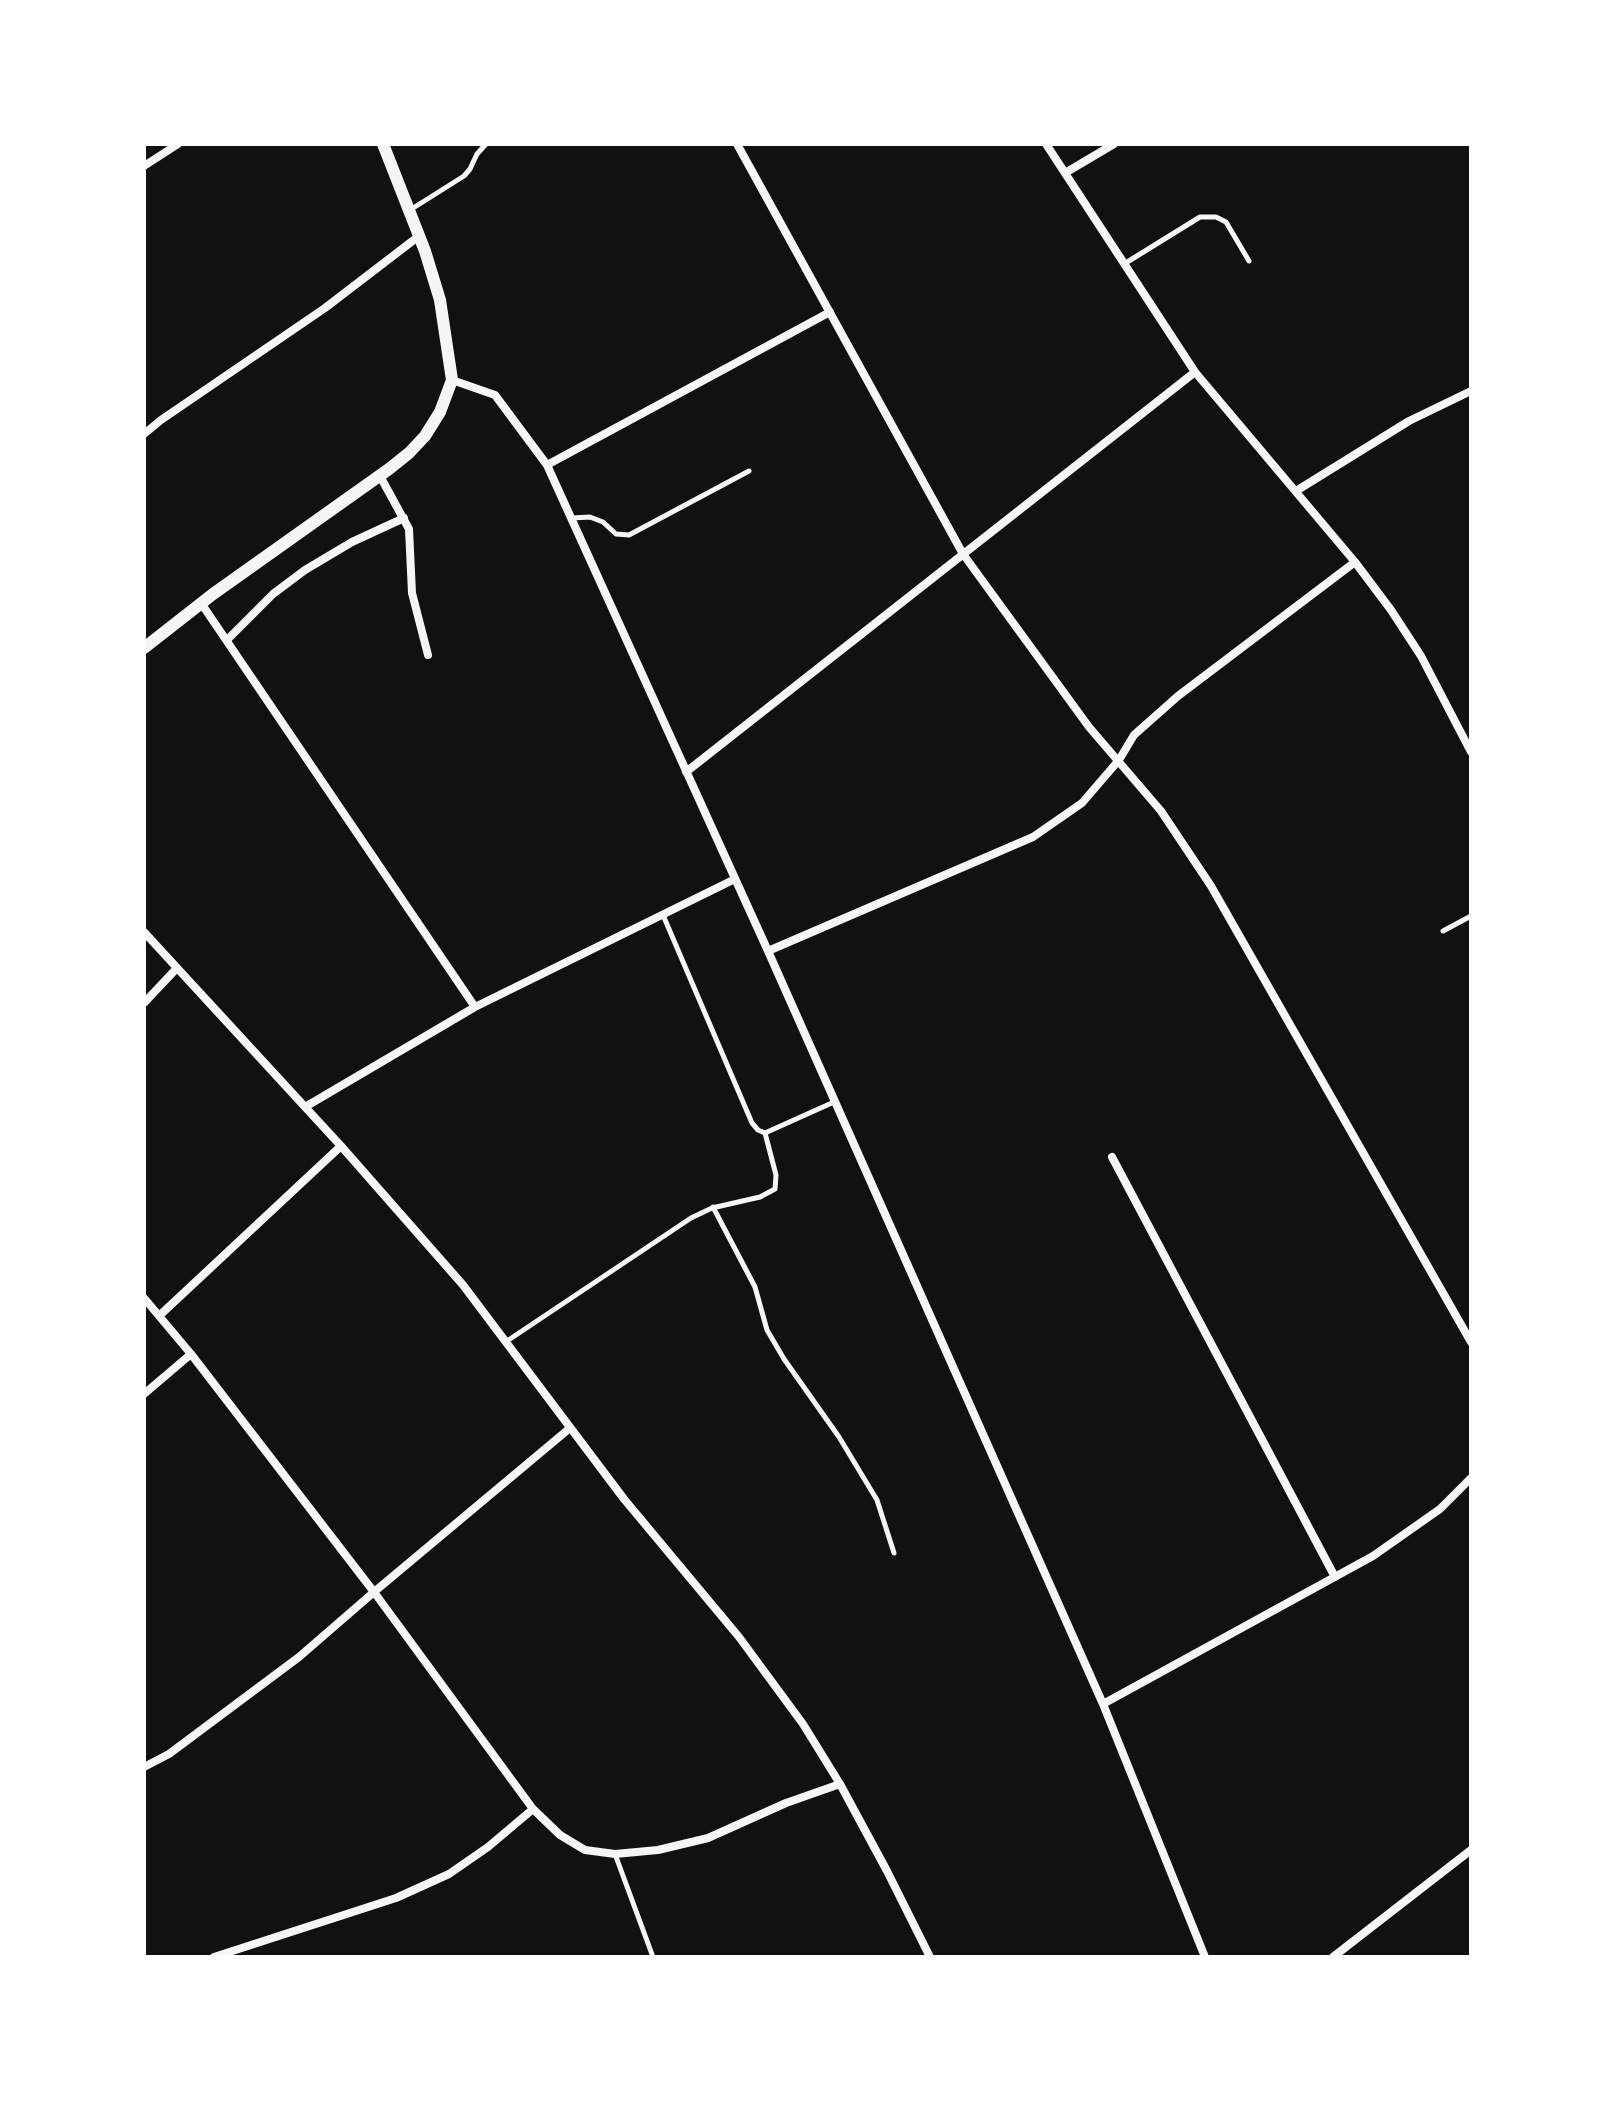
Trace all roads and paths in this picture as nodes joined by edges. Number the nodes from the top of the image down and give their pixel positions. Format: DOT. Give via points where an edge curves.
graph roads {
  1 [pos="178,144"];
  2 [pos="383,144"];
  3 [pos="486,144"];
  4 [pos="737,144"];
  5 [pos="1046,144"];
  6 [pos="1114,144"];
  7 [pos="164,148"];
  8 [pos="144,166"];
  9 [pos="1065,173"];
  10 [pos="409,211"];
  11 [pos="419,236"];
  12 [pos="1249,261"];
  13 [pos="1124,264"];
  14 [pos="830,312"];
  15 [pos="1195,372"];
  16 [pos="452,380"];
  17 [pos="1471,391"];
  18 [pos="144,434"];
  19 [pos="547,465"];
  20 [pos="749,471"];
  21 [pos="380,476"];
  22 [pos="1296,491"];
  23 [pos="404,518"];
  24 [pos="571,518"];
  25 [pos="963,554"];
  26 [pos="1355,562"];
  27 [pos="201,603"];
  28 [pos="227,640"];
  29 [pos="144,648"];
  30 [pos="428,655"];
  31 [pos="1471,752"];
  32 [pos="1119,760"];
  33 [pos="686,772"];
  34 [pos="735,879"];
  35 [pos="663,915"];
  36 [pos="1471,916"];
  37 [pos="1443,931"];
  38 [pos="144,932"];
  39 [pos="768,951"];
  40 [pos="177,968"];
  41 [pos="144,1003"];
  42 [pos="475,1007"];
  43 [pos="835,1101"];
  44 [pos="305,1107"];
  45 [pos="765,1133"];
  46 [pos="341,1146"];
  47 [pos="1112,1157"];
  48 [pos="713,1207"];
  49 [pos="144,1298"];
  50 [pos="159,1316"];
  51 [pos="507,1341"];
  52 [pos="1471,1342"];
  53 [pos="191,1354"];
  54 [pos="144,1394"];
  55 [pos="570,1428"];
  56 [pos="1471,1478"];
  57 [pos="894,1553"];
  58 [pos="1335,1577"];
  59 [pos="374,1592"];
  60 [pos="1103,1704"];
  61 [pos="144,1767"];
  62 [pos="840,1784"];
  63 [pos="533,1809"];
  64 [pos="1471,1850"];
  65 [pos="615,1854"];
  66 [pos="214,1957"];
  67 [pos="653,1957"];
  68 [pos="930,1957"];
  69 [pos="1205,1957"];
  70 [pos="1333,1957"];
  1 -- 7 [label="street"];
  2 -- 10 [label="street"];
  3 -- 10 [label="lane" via="464,176"];
  4 -- 14 [label="street"];
  5 -- 9 [label="street"];
  6 -- 9 [label="street"];
  7 -- 8 [label="street"];
  9 -- 13 [label="street"];
  10 -- 11 [label="street"];
  11 -- 16 [label="street" via="440,300"];
  11 -- 18 [label="street"];
  12 -- 13 [label="lane" via="1226,222 1200,217"];
  13 -- 15 [label="street"];
  14 -- 19 [label="street"];
  14 -- 25 [label="street"];
  15 -- 22 [label="street"];
  15 -- 25 [label="street"];
  16 -- 19 [label="street" via="495,395"];
  16 -- 21 [label="street" via="425,436"];
  17 -- 22 [label="street" via="1409,421"];
  19 -- 24 [label="street"];
  20 -- 24 [label="lane" via="629,535 616,534 590,517"];
  21 -- 23 [label="street"];
  21 -- 27 [label="street"];
  22 -- 26 [label="street"];
  23 -- 28 [label="street" via="305,570"];
  23 -- 30 [label="street" via="412,593"];
  24 -- 33 [label="street"];
  25 -- 32 [label="street"];
  25 -- 33 [label="street"];
  26 -- 31 [label="street" via="1421,656"];
  26 -- 32 [label="street" via="1178,696 1134,735"];
  27 -- 28 [label="street"];
  27 -- 29 [label="street"];
  28 -- 42 [label="street"];
  32 -- 39 [label="street" via="1082,803 1033,837"];
  32 -- 52 [label="street" via="1211,886"];
  33 -- 34 [label="street"];
  34 -- 35 [label="street"];
  34 -- 39 [label="street"];
  35 -- 42 [label="street"];
  35 -- 45 [label="lane" via="752,1123"];
  36 -- 37 [label="lane"];
  38 -- 40 [label="street"];
  39 -- 43 [label="street"];
  40 -- 41 [label="street"];
  40 -- 44 [label="street"];
  42 -- 44 [label="street"];
  43 -- 45 [label="lane"];
  43 -- 60 [label="street"];
  44 -- 46 [label="street"];
  45 -- 48 [label="lane" via="775,1189"];
  46 -- 50 [label="street"];
  46 -- 51 [label="street"];
  47 -- 58 [label="street"];
  48 -- 51 [label="lane"];
  48 -- 57 [label="lane" via="755,1287 767,1330 877,1500"];
  49 -- 50 [label="street"];
  50 -- 53 [label="street"];
  51 -- 55 [label="street"];
  53 -- 54 [label="street"];
  53 -- 59 [label="street"];
  55 -- 59 [label="street"];
  55 -- 62 [label="street" via="739,1637"];
  56 -- 58 [label="street" via="1440,1509"];
  58 -- 60 [label="street"];
  59 -- 61 [label="street" via="299,1657"];
  59 -- 63 [label="street"];
  60 -- 69 [label="street"];
  62 -- 65 [label="street" via="708,1838"];
  62 -- 68 [label="street"];
  63 -- 65 [label="street" via="585,1850"];
  63 -- 66 [label="street" via="449,1874 396,1898"];
  64 -- 70 [label="street"];
  65 -- 67 [label="lane"];
}
